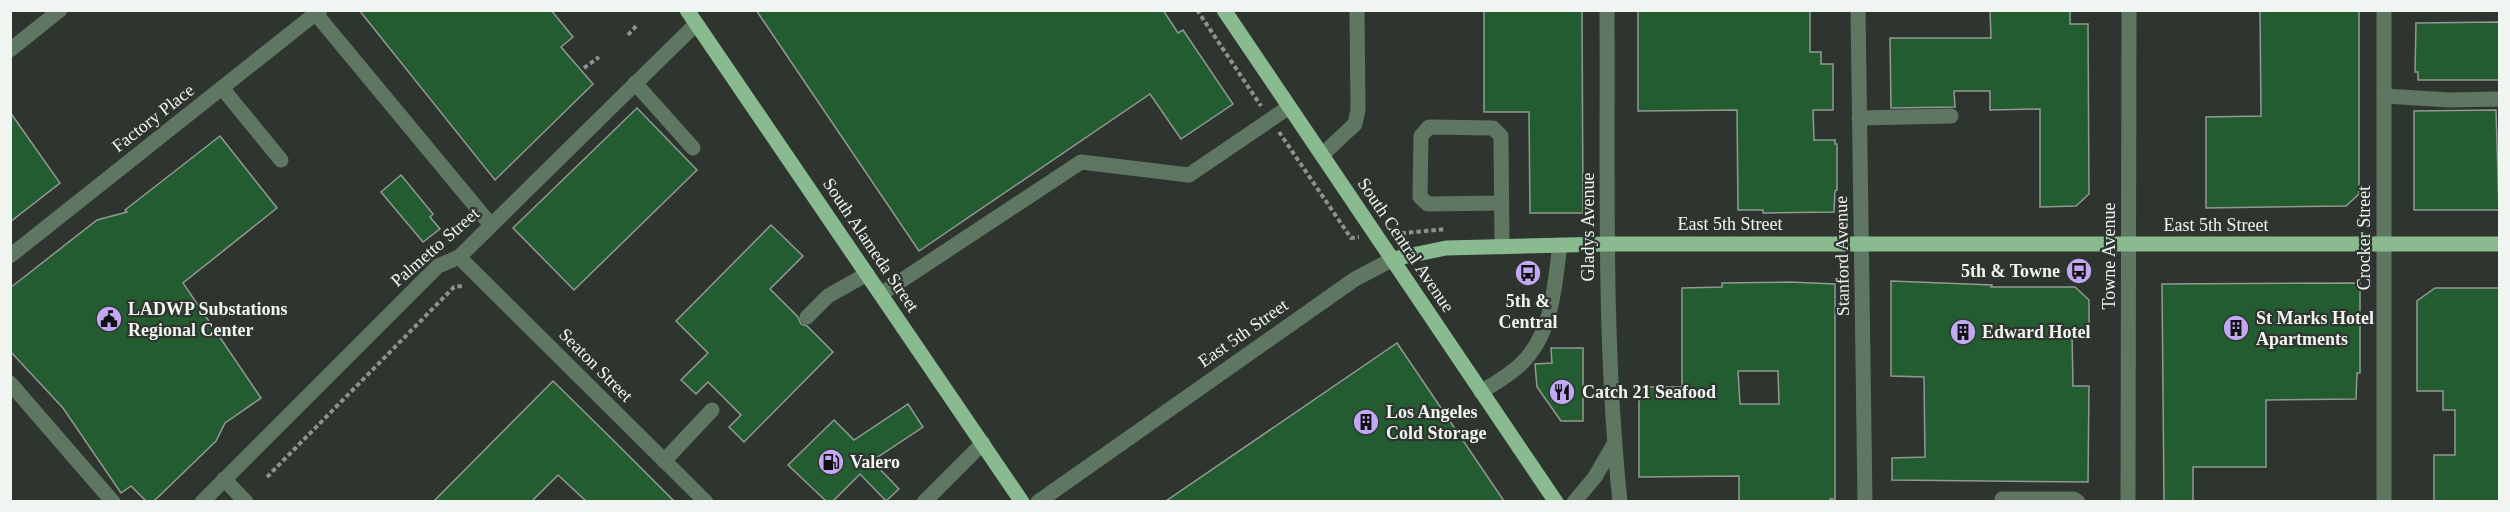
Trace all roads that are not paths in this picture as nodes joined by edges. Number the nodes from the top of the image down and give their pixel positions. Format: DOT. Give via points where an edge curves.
graph roads {
  1 [pos="60,10"];
  2 [pos="687,10"];
  3 [pos="1224,10"];
  4 [pos="1357,10"];
  5 [pos="1607,10"];
  6 [pos="1858,10"];
  7 [pos="2129,10"];
  8 [pos="2384,10"];
  9 [pos="318,12"];
  10 [pos="696,24"];
  11 [pos="10,50"];
  12 [pos="635,83"];
  13 [pos="222,88"];
  14 [pos="2384,96"];
  15 [pos="2499,99"];
  16 [pos="1289,106"];
  17 [pos="1951,116"];
  18 [pos="1859,118"];
  19 [pos="693,148"];
  20 [pos="1322,155"];
  21 [pos="281,160"];
  22 [pos="1502,202"];
  23 [pos="491,225"];
  24 [pos="1608,244"];
  25 [pos="1861,244"];
  26 [pos="2128,244"];
  27 [pos="2384,244"];
  28 [pos="2499,244"];
  29 [pos="1560,245"];
  30 [pos="1502,247"];
  31 [pos="10,256"];
  32 [pos="459,256"];
  33 [pos="1393,260"];
  34 [pos="867,274"];
  35 [pos="881,294"];
  36 [pos="807,317"];
  37 [pos="10,383"];
  38 [pos="1481,392"];
  39 [pos="711,410"];
  40 [pos="983,442"];
  41 [pos="1614,444"];
  42 [pos="664,461"];
  43 [pos="224,480"];
  44 [pos="2002,499"];
  45 [pos="113,501"];
  46 [pos="202,501"];
  47 [pos="246,501"];
  48 [pos="706,501"];
  49 [pos="924,501"];
  50 [pos="1022,501"];
  51 [pos="1038,501"];
  52 [pos="1556,501"];
  53 [pos="1574,501"];
  54 [pos="1620,501"];
  55 [pos="1865,501"];
  56 [pos="2078,501"];
  57 [pos="2128,501"];
  58 [pos="2384,501"];
  1 -- 11 [label="street"];
  2 -- 10 [label="main road, South Alameda Street"];
  3 -- 16 [label="main road, South Central Avenue"];
  4 -- 20 [label="street" via="1355,124"];
  5 -- 24 [label="street, Gladys Avenue"];
  6 -- 18 [label="street, Stanford Avenue"];
  7 -- 26 [label="street, Towne Avenue"];
  8 -- 14 [label="street, Crocker Street"];
  9 -- 13 [label="street, Factory Place"];
  9 -- 23 [label="street"];
  10 -- 12 [label="street, Palmetto Street"];
  10 -- 34 [label="main road, South Alameda Street"];
  12 -- 19 [label="street"];
  12 -- 23 [label="street, Palmetto Street"];
  13 -- 21 [label="street"];
  13 -- 31 [label="street, Factory Place"];
  14 -- 15 [label="street"];
  14 -- 27 [label="street, Crocker Street"];
  16 -- 20 [label="main road, South Central Avenue"];
  16 -- 35 [label="street" via="1189,175 1081,162"];
  17 -- 18 [label="street"];
  18 -- 25 [label="street, Stanford Avenue"];
  20 -- 33 [label="main road, South Central Avenue"];
  22 -- 22 [label="street" via="1501,136 1493,128 1429,127 1421,136 1420,197 1428,204"];
  22 -- 30 [label="street"];
  23 -- 32 [label="street, Palmetto Street"];
  24 -- 25 [label="main road, East 5th Street"];
  24 -- 29 [label="main road, East 5th Street"];
  24 -- 41 [label="street, Gladys Avenue"];
  25 -- 26 [label="main road, East 5th Street"];
  25 -- 55 [label="street, Stanford Avenue"];
  26 -- 27 [label="main road, East 5th Street"];
  26 -- 57 [label="street, Towne Avenue"];
  27 -- 28 [label="main road, East 5th Street"];
  27 -- 58 [label="street, Crocker Street"];
  29 -- 30 [label="main road, East 5th Street"];
  29 -- 38 [label="street" via="1551,310 1542,335 1520,365"];
  30 -- 33 [label="main road, East 5th Street" via="1446,248"];
  32 -- 42 [label="street, Seaton Street"];
  32 -- 43 [label="street, Palmetto Street" via="438,266"];
  33 -- 38 [label="main road, South Central Avenue"];
  33 -- 51 [label="street, East 5th Street" via="1354,279"];
  34 -- 35 [label="main road, South Alameda Street"];
  34 -- 36 [label="street" via="828,297"];
  35 -- 40 [label="main road, South Alameda Street"];
  37 -- 45 [label="street"];
  38 -- 52 [label="main road, South Central Avenue"];
  39 -- 42 [label="street"];
  40 -- 49 [label="street"];
  40 -- 50 [label="main road, South Alameda Street"];
  41 -- 53 [label="street" via="1595,477"];
  41 -- 54 [label="street, Gladys Avenue"];
  42 -- 48 [label="street, Seaton Street"];
  43 -- 46 [label="street, Palmetto Street"];
  43 -- 47 [label="street"];
  44 -- 56 [label="street"];
}
